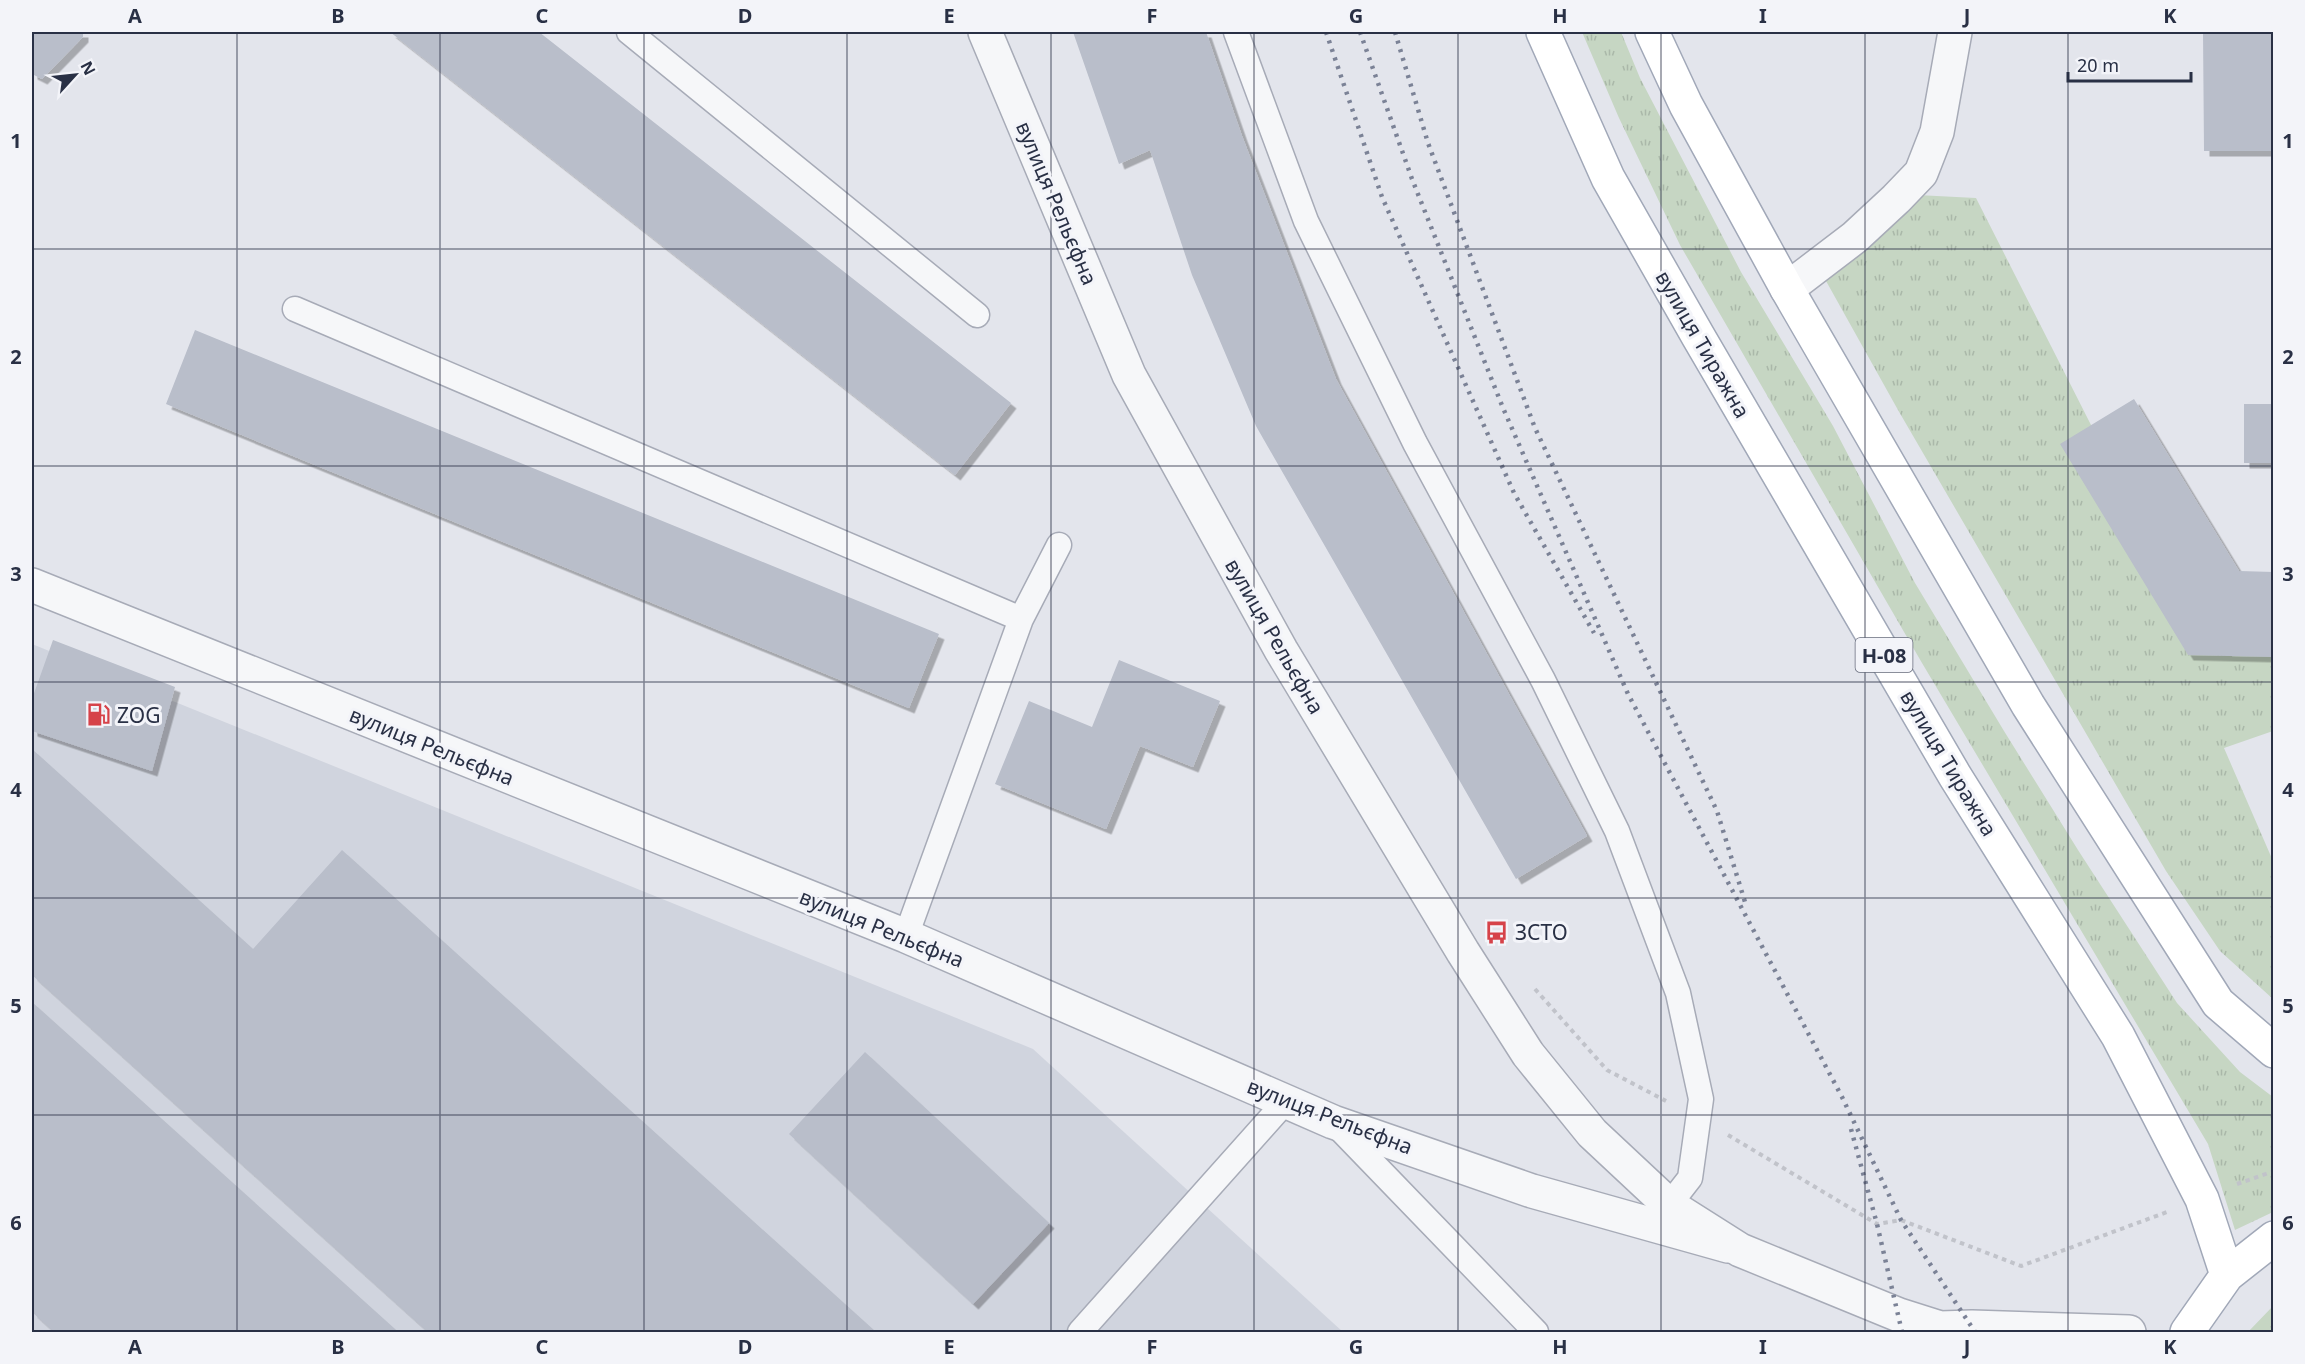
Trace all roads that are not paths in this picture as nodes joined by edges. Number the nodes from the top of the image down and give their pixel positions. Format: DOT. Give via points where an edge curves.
graph roads {
  1 [pos="629,32"];
  2 [pos="985,32"];
  3 [pos="1236,32"];
  4 [pos="1543,32"];
  5 [pos="1652,32"];
  6 [pos="1955,32"];
  7 [pos="1787,290"];
  8 [pos="295,309"];
  9 [pos="977,315"];
  10 [pos="1059,545"];
  11 [pos="32,585"];
  12 [pos="1022,619"];
  13 [pos="906,936"];
  14 [pos="2274,1051"];
  15 [pos="1286,1101"];
  16 [pos="1334,1122"];
  17 [pos="1669,1205"];
  18 [pos="2274,1238"];
  19 [pos="1740,1250"];
  20 [pos="2227,1275"];
  21 [pos="1942,1330"];
  22 [pos="1080,1332"];
  23 [pos="1536,1332"];
  24 [pos="2129,1332"];
  25 [pos="2187,1332"];
  1 -- 9 [label="lane"];
  2 -- 17 [label="street, вулиця Рельєфна" via="1129,375 1281,650 1528,1054 1592,1133"];
  3 -- 17 [label="lane" via="1306,221 1415,443 1543,680 1617,831 1678,993 1701,1099 1690,1178"];
  4 -- 20 [label="main road, вулиця Тиражна / Н-08" via="1608,178 1692,326 1955,776 2118,1036 2202,1199"];
  5 -- 7 [label="main road" via="1686,105"];
  6 -- 7 [label="street" via="1937,132 1921,173 1855,237"];
  7 -- 14 [label="main road" via="2028,705 2218,1003"];
  8 -- 12 [label="lane"];
  10 -- 12 [label="lane"];
  11 -- 13 [label="street, вулиця Рельєфна"];
  12 -- 13 [label="lane"];
  13 -- 15 [label="street, вулиця Рельєфна"];
  15 -- 16 [label="street, вулиця Рельєфна"];
  15 -- 22 [label="lane"];
  16 -- 19 [label="street, вулиця Рельєфна" via="1532,1191"];
  16 -- 23 [label="lane"];
  17 -- 19 [label="street, вулиця Рельєфна"];
  18 -- 20 [label="main road"];
  19 -- 21 [label="street, вулиця Рельєфна"];
  20 -- 25 [label="main road"];
  21 -- 24 [label="street, вулиця Рельєфна" via="1972,1327"];
}
